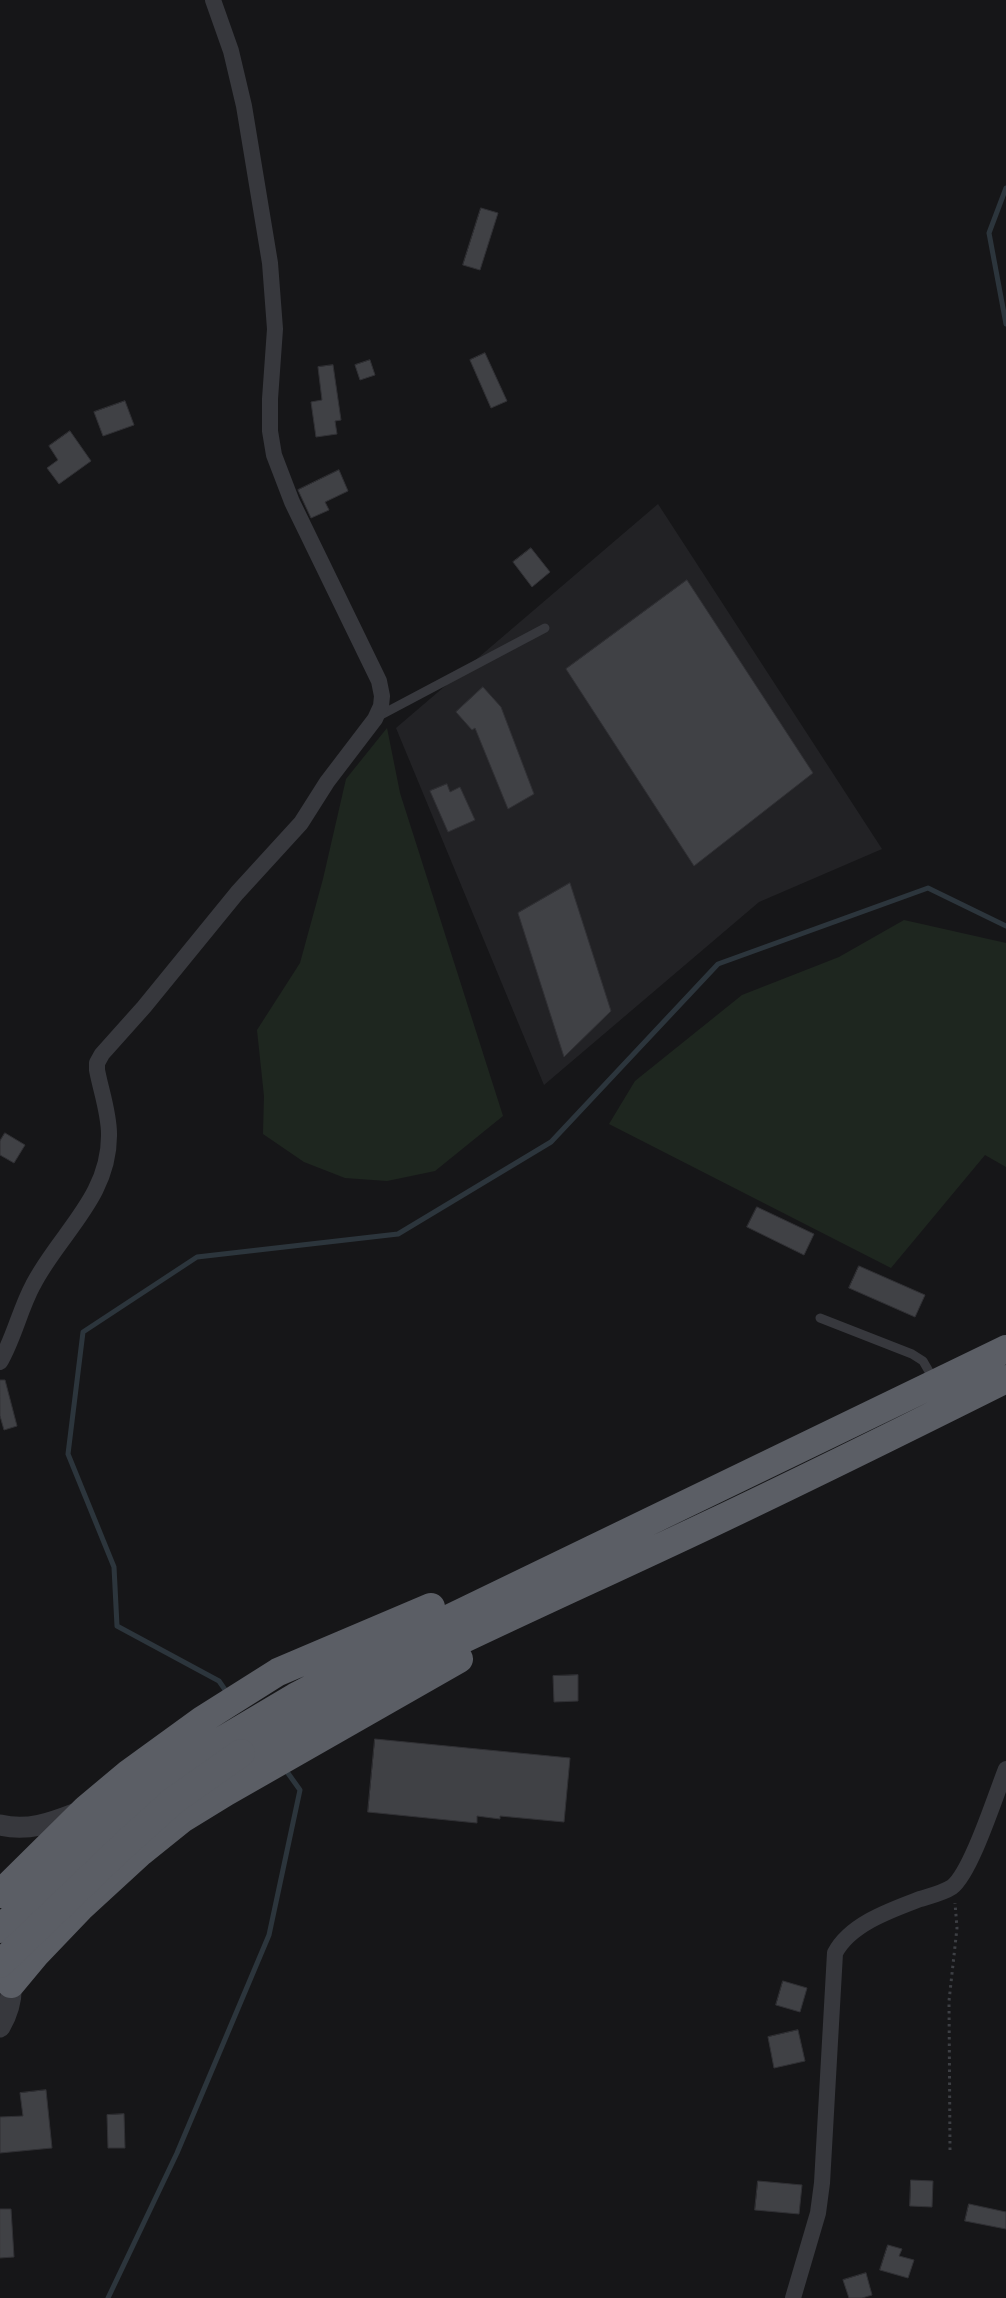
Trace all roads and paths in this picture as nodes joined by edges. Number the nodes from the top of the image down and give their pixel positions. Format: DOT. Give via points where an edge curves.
graph roads {
  1 [pos="213,0"];
  2 [pos="545,628"];
  3 [pos="375,718"];
  4 [pos="820,1318"];
  5 [pos="1006,1349"];
  6 [pos="0,1362"];
  7 [pos="1006,1379"];
  8 [pos="936,1384"];
  9 [pos="535,1575"];
  10 [pos="574,1587"];
  11 [pos="304,1705"];
  12 [pos="1006,1769"];
  13 [pos="86,1809"];
  14 [pos="0,1826"];
  15 [pos="951,1888"];
  16 [pos="0,1894"];
  17 [pos="0,1929"];
  18 [pos="0,1948"];
  19 [pos="5,1974"];
  20 [pos="0,2027"];
  21 [pos="950,2150"];
  22 [pos="793,2298"];
  1 -- 3 [label="street" via="231,51 244,106 270,263 275,329 270,399 274,455 292,502 378,681 381,701"];
  2 -- 3 [label="lane"];
  3 -- 6 [label="street" via="301,823 102,1054 97,1070 109,1133 108,1154 100,1179 72,1230 33,1284"];
  4 -- 8 [label="lane" via="912,1354 923,1361"];
  5 -- 8 [label="highway"];
  7 -- 10 [label="highway"];
  8 -- 9 [label="highway"];
  9 -- 11 [label="highway" via="352,1666"];
  9 -- 13 [label="highway" via="475,1589 278,1672 202,1720"];
  10 -- 11 [label="highway" via="414,1661"];
  10 -- 19 [label="highway" via="516,1629 203,1805 160,1835 42,1946"];
  11 -- 17 [label="highway" via="177,1767 136,1798"];
  11 -- 19 [label="highway, bridge" via="173,1801 122,1846"];
  12 -- 15 [label="street" via="966,1866"];
  13 -- 14 [label="street" via="41,1826"];
  13 -- 16 [label="highway"];
  15 -- 21 [label="path" via="957,1910 949,2001"];
  15 -- 22 [label="street" via="896,1908 870,1922 850,1934 835,1953 822,2183 816,2221"];
  18 -- 19 [label="street" via="7,1962"];
  19 -- 20 [label="street" via="8,2013"];
}
